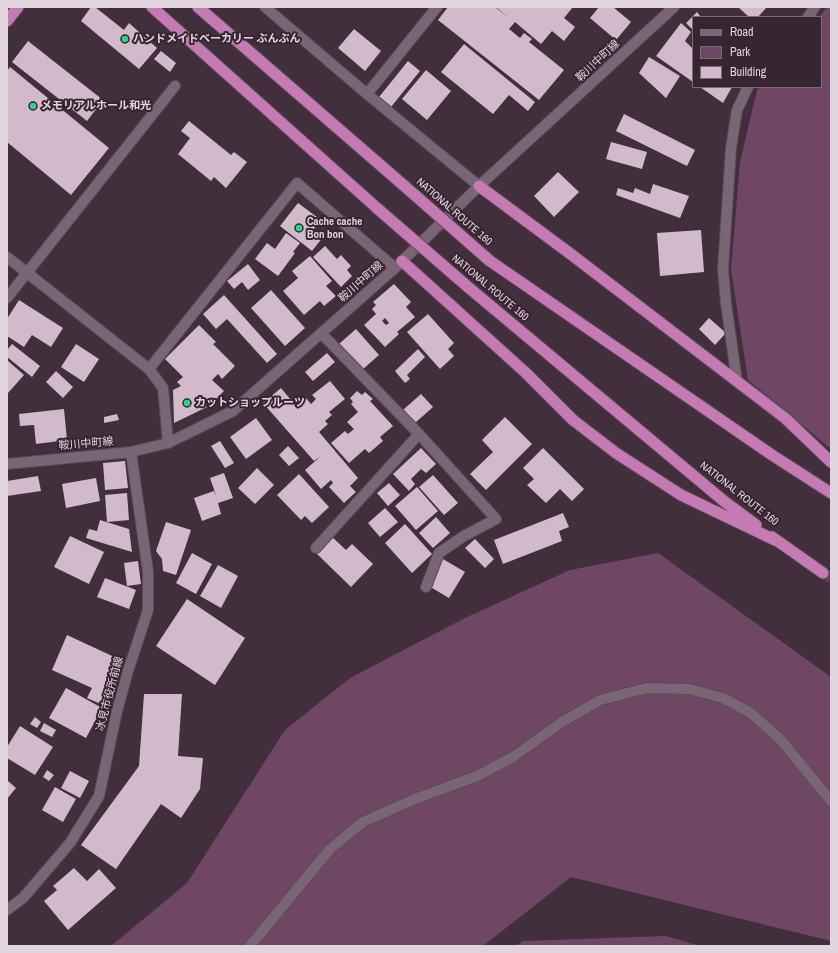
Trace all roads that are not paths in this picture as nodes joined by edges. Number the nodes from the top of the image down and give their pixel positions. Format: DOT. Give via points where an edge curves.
graph roads {
  1 [pos="18,7"];
  2 [pos="152,7"];
  3 [pos="198,7"];
  4 [pos="264,7"];
  5 [pos="437,7"];
  6 [pos="674,7"];
  7 [pos="815,7"];
  8 [pos="809,16"];
  9 [pos="7,21"];
  10 [pos="175,86"];
  11 [pos="748,88"];
  12 [pos="367,94"];
  13 [pos="479,186"];
  14 [pos="7,257"];
  15 [pos="399,264"];
  16 [pos="27,273"];
  17 [pos="7,298"];
  18 [pos="322,334"];
  19 [pos="149,369"];
  20 [pos="737,382"];
  21 [pos="419,434"];
  22 [pos="168,443"];
  23 [pos="131,452"];
  24 [pos="831,462"];
  25 [pos="7,464"];
  26 [pos="831,493"];
  27 [pos="777,541"];
  28 [pos="316,548"];
  29 [pos="823,573"];
  30 [pos="426,587"];
  31 [pos="831,801"];
  32 [pos="7,910"];
  33 [pos="250,946"];
  1 -- 9 [label="highway"];
  2 -- 27 [label="highway, NATIONAL ROUTE 160, bridge" via="468,287 725,502"];
  3 -- 26 [label="highway, NATIONAL ROUTE 160, bridge" via="490,261"];
  4 -- 12 [label="street"];
  5 -- 12 [label="street"];
  6 -- 13 [label="street, 鞍川中町線"];
  7 -- 8 [label="street"];
  10 -- 16 [label="street"];
  11 -- 20 [label="street" via="737,110 731,148 722,268"];
  12 -- 13 [label="street"];
  13 -- 15 [label="street, 鞍川中町線"];
  13 -- 20 [label="highway"];
  14 -- 16 [label="street"];
  15 -- 18 [label="street, 鞍川中町線"];
  15 -- 19 [label="street" via="297,183"];
  15 -- 27 [label="highway" via="526,373 573,420 616,453 681,495"];
  16 -- 17 [label="street"];
  16 -- 19 [label="street"];
  18 -- 21 [label="street"];
  18 -- 22 [label="street, 鞍川中町線" via="233,411"];
  19 -- 22 [label="street" via="163,388"];
  20 -- 24 [label="highway" via="785,418"];
  21 -- 28 [label="street"];
  21 -- 30 [label="street" via="496,519 464,536 440,553"];
  22 -- 23 [label="street, 鞍川中町線"];
  23 -- 25 [label="street, 鞍川中町線"];
  23 -- 32 [label="street, 冰見市役所前線" via="148,572 148,610 119,704 99,796 70,843 23,898"];
  27 -- 29 [label="highway, NATIONAL ROUTE 160"];
  31 -- 33 [label="street" via="780,739 752,713 723,698 689,689 647,688 600,700 562,722 513,757 477,776 363,822 330,849"];
}
